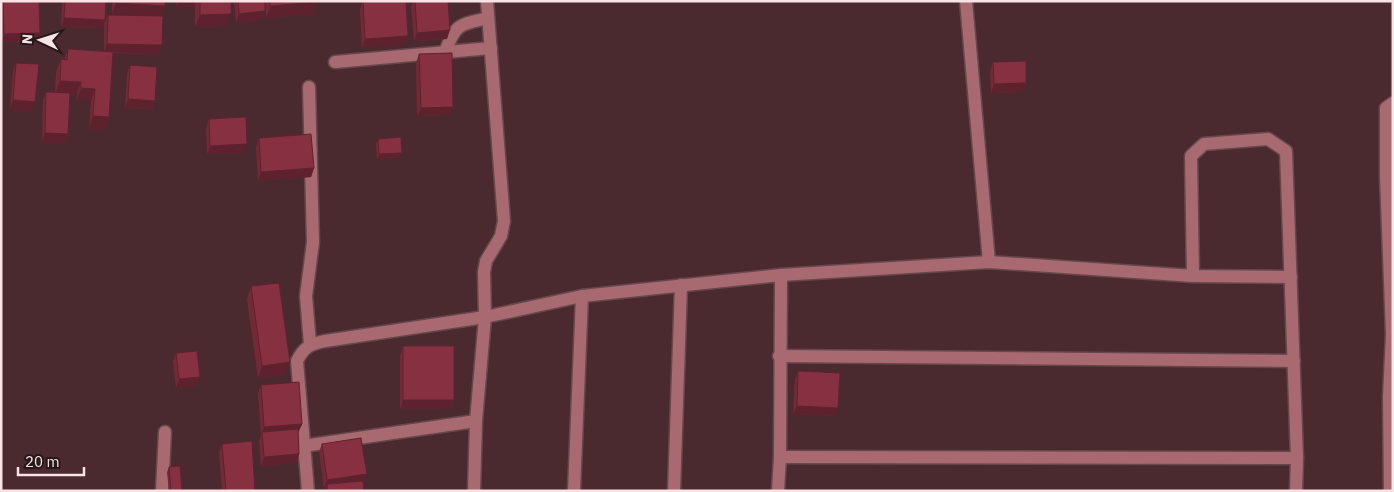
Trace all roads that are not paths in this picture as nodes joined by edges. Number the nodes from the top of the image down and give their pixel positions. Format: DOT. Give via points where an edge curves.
graph roads {
  1 [pos="487,1"];
  2 [pos="966,1"];
  3 [pos="488,18"];
  4 [pos="491,48"];
  5 [pos="445,52"];
  6 [pos="335,62"];
  7 [pos="309,87"];
  8 [pos="1393,103"];
  9 [pos="1390,177"];
  10 [pos="1391,261"];
  11 [pos="989,262"];
  12 [pos="780,275"];
  13 [pos="1192,276"];
  14 [pos="1291,277"];
  15 [pos="681,285"];
  16 [pos="582,296"];
  17 [pos="485,317"];
  18 [pos="1392,334"];
  19 [pos="310,344"];
  20 [pos="779,356"];
  21 [pos="1294,361"];
  22 [pos="1391,397"];
  23 [pos="476,421"];
  24 [pos="165,432"];
  25 [pos="303,446"];
  26 [pos="780,457"];
  27 [pos="1297,458"];
  28 [pos="162,491"];
  29 [pos="308,491"];
  30 [pos="474,491"];
  31 [pos="574,491"];
  32 [pos="674,491"];
  33 [pos="778,491"];
  34 [pos="1296,491"];
  35 [pos="1390,491"];
  1 -- 3 [label="street"];
  2 -- 11 [label="street"];
  3 -- 4 [label="street"];
  3 -- 5 [label="street" via="459,25"];
  4 -- 5 [label="street"];
  4 -- 17 [label="street" via="504,221 501,236 486,261"];
  5 -- 6 [label="street"];
  7 -- 19 [label="street" via="313,242 306,296"];
  8 -- 9 [label="street" via="1386,108"];
  9 -- 10 [label="street"];
  10 -- 18 [label="street"];
  11 -- 12 [label="street"];
  11 -- 13 [label="street"];
  12 -- 15 [label="street"];
  12 -- 20 [label="street"];
  13 -- 14 [label="street"];
  13 -- 14 [label="street" via="1191,156 1204,144 1268,139 1286,152"];
  14 -- 21 [label="street"];
  15 -- 16 [label="street"];
  15 -- 32 [label="street"];
  16 -- 17 [label="street"];
  16 -- 31 [label="street"];
  17 -- 19 [label="street"];
  17 -- 23 [label="street"];
  18 -- 22 [label="street"];
  19 -- 25 [label="street" via="297,361"];
  20 -- 21 [label="street"];
  20 -- 26 [label="street"];
  21 -- 27 [label="street"];
  22 -- 35 [label="street"];
  23 -- 25 [label="street"];
  23 -- 30 [label="street"];
  24 -- 28 [label="street"];
  25 -- 29 [label="street"];
  26 -- 27 [label="street"];
  26 -- 33 [label="street"];
  27 -- 34 [label="street"];
}
